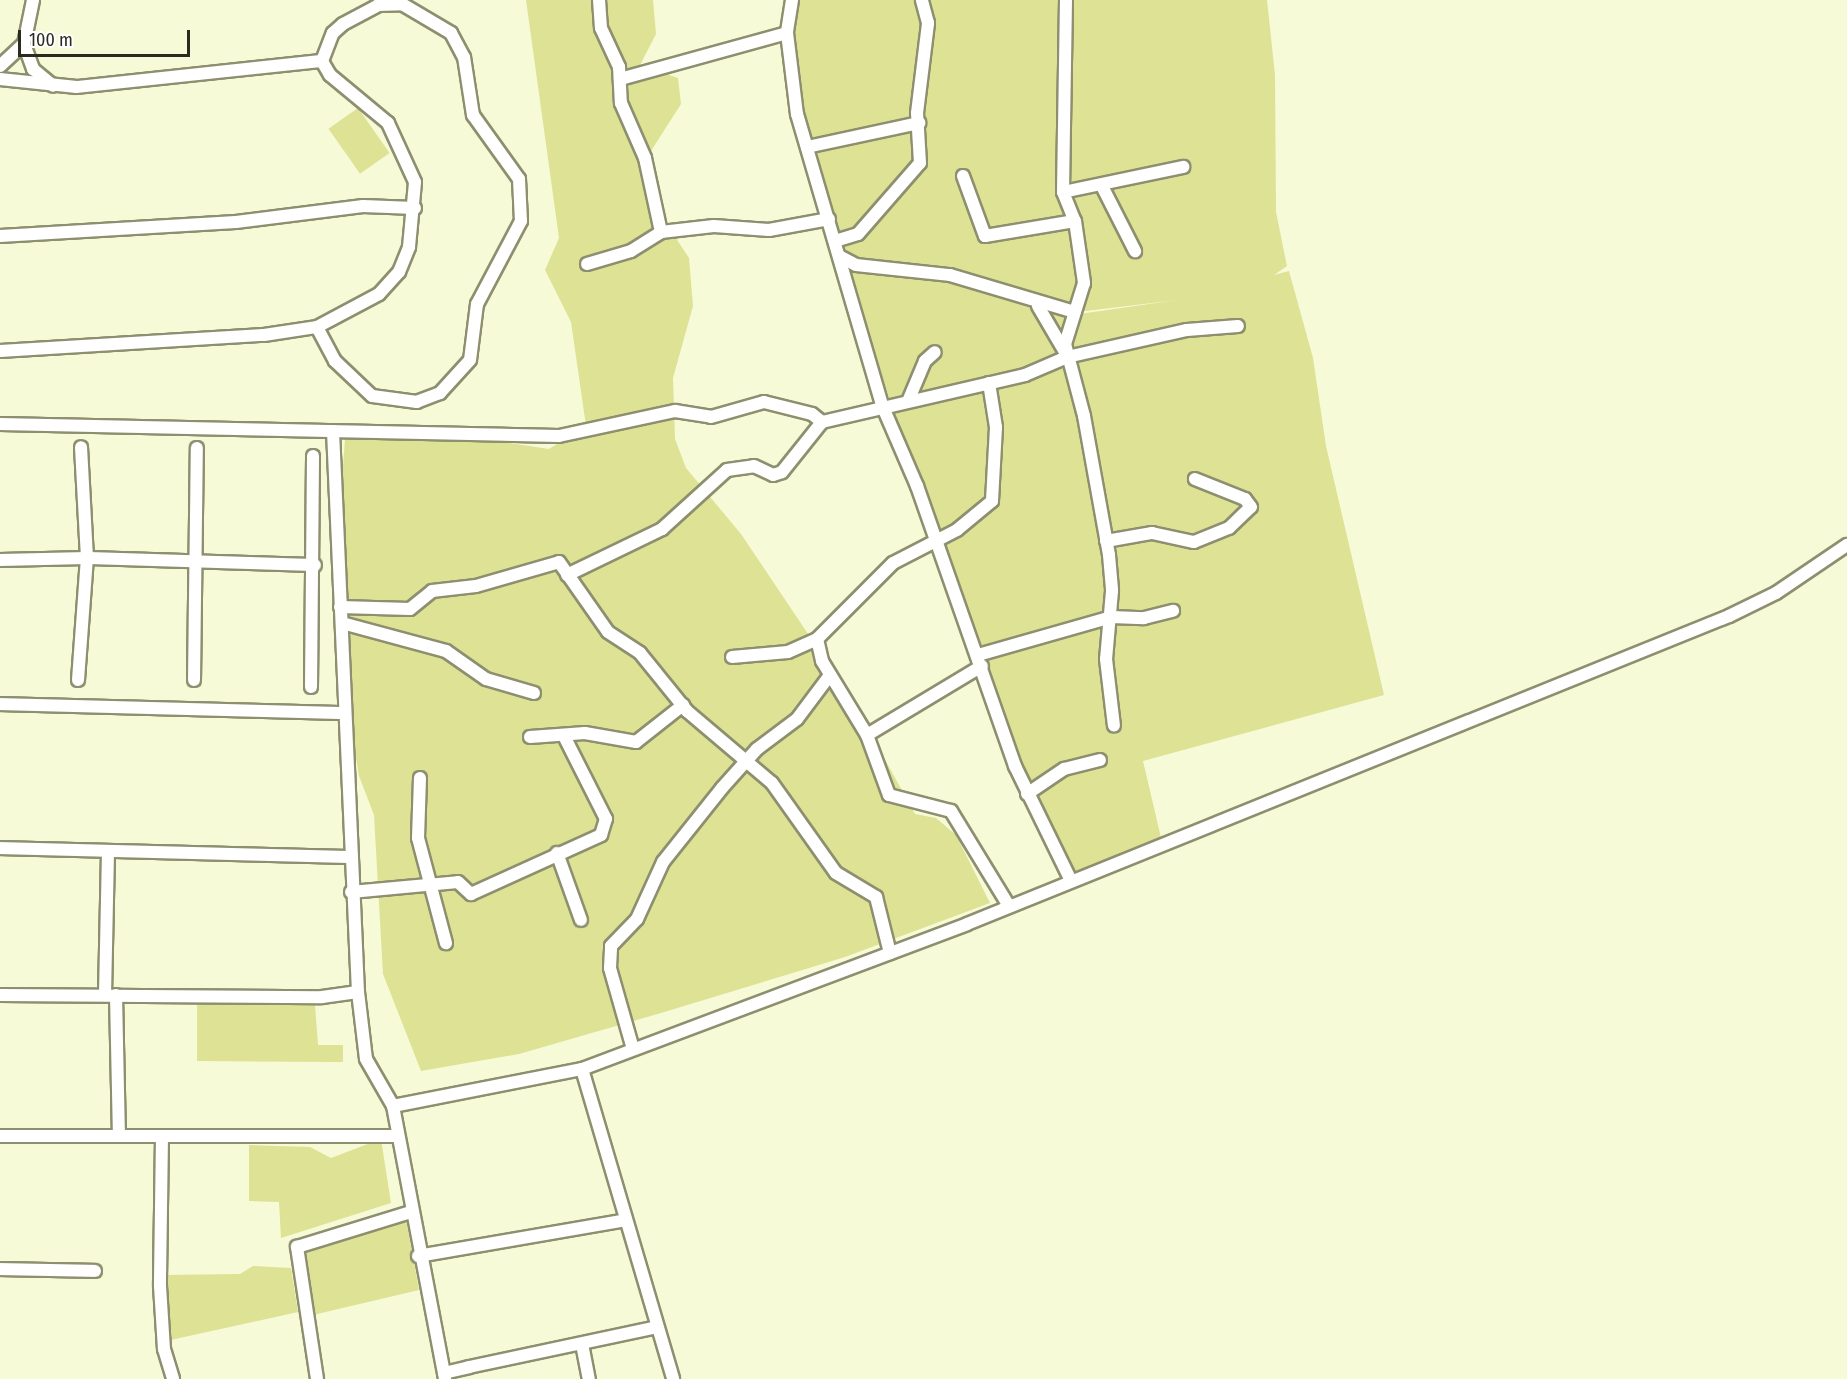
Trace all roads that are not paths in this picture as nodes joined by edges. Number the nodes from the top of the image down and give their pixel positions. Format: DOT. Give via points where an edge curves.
graph roads {
  1 [pos="33,0"];
  2 [pos="599,0"];
  3 [pos="792,0"];
  4 [pos="922,0"];
  5 [pos="1066,0"];
  6 [pos="787,33"];
  7 [pos="24,45"];
  8 [pos="322,61"];
  9 [pos="0,66"];
  10 [pos="0,79"];
  11 [pos="620,79"];
  12 [pos="53,86"];
  13 [pos="919,123"];
  14 [pos="807,147"];
  15 [pos="1183,167"];
  16 [pos="963,176"];
  17 [pos="1103,188"];
  18 [pos="1064,192"];
  19 [pos="415,208"];
  20 [pos="829,219"];
  21 [pos="1075,221"];
  22 [pos="661,232"];
  23 [pos="0,236"];
  24 [pos="835,241"];
  25 [pos="1135,251"];
  26 [pos="839,256"];
  27 [pos="587,264"];
  28 [pos="1038,306"];
  29 [pos="1075,312"];
  30 [pos="1238,326"];
  31 [pos="316,327"];
  32 [pos="0,351"];
  33 [pos="935,352"];
  34 [pos="1066,354"];
  35 [pos="989,383"];
  36 [pos="909,399"];
  37 [pos="882,405"];
  38 [pos="822,422"];
  39 [pos="0,424"];
  40 [pos="333,431"];
  41 [pos="81,447"];
  42 [pos="197,448"];
  43 [pos="313,456"];
  44 [pos="1195,479"];
  45 [pos="936,541"];
  46 [pos="1106,541"];
  47 [pos="1847,545"];
  48 [pos="87,558"];
  49 [pos="0,560"];
  50 [pos="198,561"];
  51 [pos="315,565"];
  52 [pos="567,575"];
  53 [pos="340,607"];
  54 [pos="1173,611"];
  55 [pos="1111,617"];
  56 [pos="342,623"];
  57 [pos="817,639"];
  58 [pos="732,657"];
  59 [pos="980,661"];
  60 [pos="830,675"];
  61 [pos="78,680"];
  62 [pos="194,680"];
  63 [pos="311,687"];
  64 [pos="534,693"];
  65 [pos="0,704"];
  66 [pos="683,705"];
  67 [pos="343,713"];
  68 [pos="1114,726"];
  69 [pos="867,735"];
  70 [pos="564,736"];
  71 [pos="530,737"];
  72 [pos="1100,760"];
  73 [pos="749,764"];
  74 [pos="420,778"];
  75 [pos="1026,794"];
  76 [pos="0,848"];
  77 [pos="108,852"];
  78 [pos="557,853"];
  79 [pos="352,857"];
  80 [pos="1071,881"];
  81 [pos="429,887"];
  82 [pos="351,892"];
  83 [pos="1009,906"];
  84 [pos="581,920"];
  85 [pos="446,944"];
  86 [pos="890,953"];
  87 [pos="358,992"];
  88 [pos="0,995"];
  89 [pos="111,995"];
  90 [pos="633,1049"];
  91 [pos="582,1068"];
  92 [pos="393,1106"];
  93 [pos="119,1135"];
  94 [pos="0,1136"];
  95 [pos="162,1136"];
  96 [pos="397,1136"];
  97 [pos="411,1212"];
  98 [pos="626,1221"];
  99 [pos="418,1256"];
  100 [pos="0,1269"];
  101 [pos="95,1271"];
  102 [pos="657,1327"];
  103 [pos="582,1344"];
  104 [pos="445,1376"];
  105 [pos="173,1379"];
  106 [pos="317,1379"];
  107 [pos="589,1379"];
  108 [pos="673,1379"];
  1 -- 7 [label="street"];
  2 -- 11 [label="street" via="601,28"];
  3 -- 6 [label="street"];
  4 -- 13 [label="street" via="928,23"];
  5 -- 18 [label="street"];
  6 -- 11 [label="street"];
  6 -- 14 [label="street"];
  7 -- 9 [label="street"];
  7 -- 12 [label="street" via="33,69"];
  8 -- 12 [label="street"];
  8 -- 19 [label="street" via="330,75 388,123 405,152"];
  8 -- 31 [label="street" via="333,33 378,5 402,4 430,16 451,33 464,57 473,114 506,156 523,201 521,221 477,304 470,360 440,393 417,402 372,396 334,361"];
  10 -- 12 [label="street"];
  11 -- 22 [label="street" via="621,103 645,158"];
  13 -- 14 [label="street"];
  13 -- 24 [label="street" via="920,163 858,234"];
  14 -- 20 [label="street"];
  15 -- 17 [label="street"];
  16 -- 21 [label="street" via="985,236"];
  17 -- 18 [label="street" via="1092,184"];
  17 -- 25 [label="street"];
  18 -- 21 [label="street"];
  19 -- 23 [label="street" via="363,206 236,222"];
  19 -- 31 [label="street" via="399,272 379,294"];
  20 -- 22 [label="street" via="769,230 714,226"];
  20 -- 24 [label="street"];
  21 -- 29 [label="street" via="1084,283"];
  22 -- 27 [label="street" via="631,251"];
  24 -- 26 [label="street"];
  26 -- 28 [label="street" via="856,266 950,275"];
  26 -- 37 [label="street"];
  28 -- 29 [label="street"];
  28 -- 34 [label="street"];
  29 -- 34 [label="street"];
  30 -- 34 [label="street" via="1187,330"];
  31 -- 32 [label="street"];
  33 -- 36 [label="street" via="925,361"];
  34 -- 35 [label="street" via="1025,375"];
  34 -- 46 [label="street" via="1084,416"];
  35 -- 36 [label="street"];
  35 -- 45 [label="street" via="996,427 995,495 975,517"];
  36 -- 37 [label="street"];
  37 -- 38 [label="street"];
  37 -- 45 [label="street"];
  38 -- 40 [label="street" via="812,414 764,402 711,417 675,411 559,436"];
  38 -- 52 [label="street" via="782,472 773,475 754,466 726,470 662,529"];
  39 -- 40 [label="street"];
  40 -- 53 [label="street"];
  41 -- 48 [label="street"];
  42 -- 50 [label="street"];
  43 -- 51 [label="street"];
  44 -- 46 [label="street" via="1245,499 1251,507 1228,528 1194,542 1152,533"];
  45 -- 57 [label="street" via="893,563"];
  45 -- 59 [label="street"];
  46 -- 55 [label="street"];
  47 -- 80 [label="street" via="1776,594 1729,616"];
  48 -- 49 [label="street"];
  48 -- 50 [label="street"];
  48 -- 61 [label="street"];
  50 -- 51 [label="street"];
  50 -- 62 [label="street"];
  51 -- 63 [label="street"];
  52 -- 53 [label="street" via="559,562 476,586 432,591 410,609"];
  52 -- 66 [label="street" via="603,625 640,653"];
  53 -- 56 [label="street"];
  54 -- 55 [label="street" via="1144,618"];
  55 -- 59 [label="street"];
  55 -- 68 [label="street" via="1106,659"];
  56 -- 64 [label="street" via="446,651 486,679"];
  56 -- 67 [label="street"];
  57 -- 58 [label="street" via="788,652"];
  57 -- 60 [label="street"];
  59 -- 69 [label="street"];
  59 -- 75 [label="street"];
  60 -- 69 [label="street"];
  60 -- 73 [label="street" via="797,719 757,749"];
  65 -- 67 [label="street"];
  66 -- 70 [label="street" via="636,741 585,733"];
  66 -- 73 [label="street"];
  67 -- 79 [label="street"];
  69 -- 83 [label="street" via="889,795 951,811"];
  70 -- 71 [label="street"];
  70 -- 78 [label="street" via="607,824 591,842"];
  72 -- 75 [label="street" via="1064,769"];
  73 -- 86 [label="street" via="788,802 836,873 876,897"];
  73 -- 90 [label="street" via="722,788 663,861 637,919 611,946 610,968"];
  74 -- 81 [label="street" via="418,838"];
  75 -- 80 [label="street"];
  76 -- 77 [label="street"];
  77 -- 79 [label="street"];
  77 -- 89 [label="street"];
  78 -- 81 [label="street" via="471,894 458,882"];
  78 -- 84 [label="street"];
  79 -- 82 [label="street"];
  80 -- 83 [label="street"];
  81 -- 82 [label="street"];
  81 -- 85 [label="street"];
  82 -- 87 [label="street"];
  83 -- 86 [label="street"];
  86 -- 90 [label="street"];
  87 -- 89 [label="street" via="322,997"];
  87 -- 92 [label="street" via="366,1059"];
  88 -- 89 [label="street"];
  89 -- 93 [label="street"];
  90 -- 91 [label="street"];
  91 -- 92 [label="street"];
  91 -- 98 [label="street"];
  92 -- 96 [label="street"];
  93 -- 94 [label="street"];
  93 -- 95 [label="street"];
  95 -- 96 [label="street"];
  95 -- 105 [label="street" via="160,1286 164,1349"];
  96 -- 97 [label="street"];
  97 -- 99 [label="street"];
  97 -- 106 [label="street" via="297,1247"];
  98 -- 99 [label="street"];
  98 -- 102 [label="street"];
  99 -- 104 [label="street"];
  100 -- 101 [label="street"];
  102 -- 103 [label="street"];
  102 -- 108 [label="street"];
  103 -- 104 [label="street"];
  103 -- 107 [label="street"];
}
